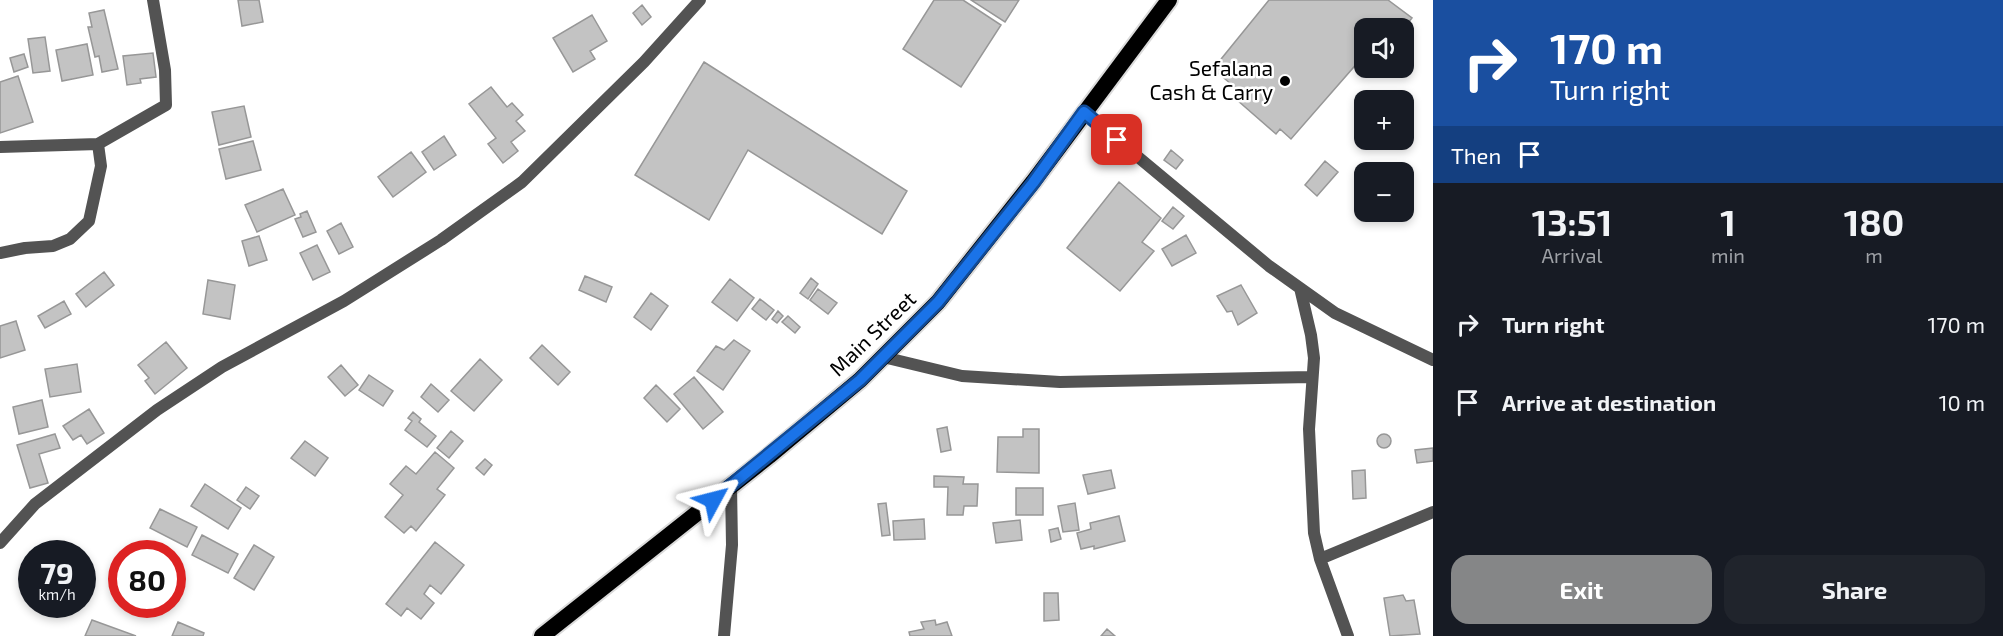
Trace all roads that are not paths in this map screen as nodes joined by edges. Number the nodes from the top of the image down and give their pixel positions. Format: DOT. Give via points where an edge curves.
graph roads {
  1 [pos="153,0"];
  2 [pos="700,0"];
  3 [pos="1169,0"];
  4 [pos="1084,112"];
  5 [pos="98,144"];
  6 [pos="0,147"];
  7 [pos="0,253"];
  8 [pos="1300,288"];
  9 [pos="883,357"];
  10 [pos="1433,360"];
  11 [pos="1312,377"];
  12 [pos="731,486"];
  13 [pos="1433,512"];
  14 [pos="0,543"];
  15 [pos="1320,559"];
  16 [pos="542,636"];
  17 [pos="724,636"];
  18 [pos="1348,636"];
  1 -- 5 [label="street" via="165,70 166,105"];
  2 -- 14 [label="street" via="644,62 522,182 441,240 344,301 222,367 157,410 35,504"];
  3 -- 4 [label="highway, Main Street"];
  4 -- 8 [label="street"];
  4 -- 9 [label="highway, Main Street" via="938,302"];
  5 -- 6 [label="street"];
  5 -- 7 [label="street" via="100,166 89,221 70,239 53,246"];
  8 -- 10 [label="street" via="1335,313"];
  8 -- 11 [label="street" via="1311,335"];
  9 -- 11 [label="street" via="962,376 1060,382"];
  9 -- 12 [label="highway, Main Street"];
  11 -- 15 [label="street" via="1312,505"];
  12 -- 16 [label="highway, Main Street"];
  12 -- 17 [label="street" via="732,545"];
  13 -- 15 [label="street"];
  15 -- 18 [label="street"];
}
